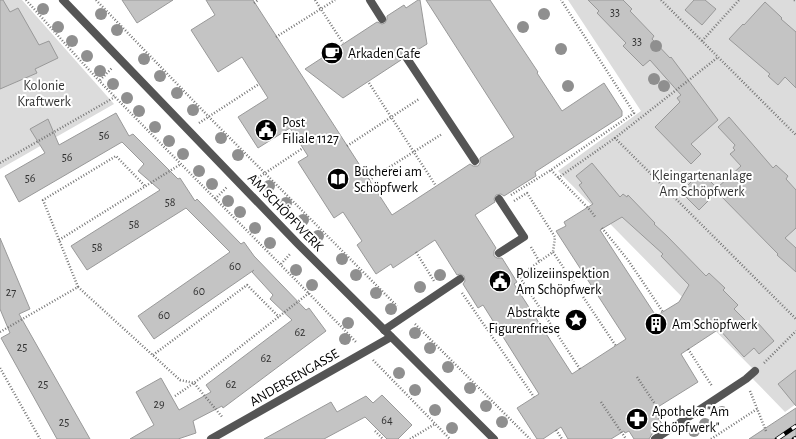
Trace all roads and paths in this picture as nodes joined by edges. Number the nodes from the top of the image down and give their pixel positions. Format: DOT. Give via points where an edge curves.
graph roads {
  1 [pos="26,0"];
  2 [pos="62,0"];
  3 [pos="96,0"];
  4 [pos="258,0"];
  5 [pos="315,0"];
  6 [pos="335,0"];
  7 [pos="370,0"];
  8 [pos="561,0"];
  9 [pos="661,0"];
  10 [pos="739,0"];
  11 [pos="254,2"];
  12 [pos="321,9"];
  13 [pos="382,19"];
  14 [pos="276,37"];
  15 [pos="702,41"];
  16 [pos="343,42"];
  17 [pos="406,57"];
  18 [pos="717,58"];
  19 [pos="121,60"];
  20 [pos="100,80"];
  21 [pos="369,83"];
  22 [pos="259,84"];
  23 [pos="429,92"];
  24 [pos="114,97"];
  25 [pos="208,117"];
  26 [pos="391,117"];
  27 [pos="452,127"];
  28 [pos="188,130"];
  29 [pos="796,136"];
  30 [pos="615,138"];
  31 [pos="347,146"];
  32 [pos="303,148"];
  33 [pos="414,152"];
  34 [pos="475,161"];
  35 [pos="0,162"];
  36 [pos="181,164"];
  37 [pos="551,170"];
  38 [pos="264,174"];
  39 [pos="558,178"];
  40 [pos="236,180"];
  41 [pos="369,180"];
  42 [pos="145,186"];
  43 [pos="436,186"];
  44 [pos="243,188"];
  45 [pos="215,199"];
  46 [pos="501,203"];
  47 [pos="596,218"];
  48 [pos="602,228"];
  49 [pos="59,240"];
  50 [pos="416,252"];
  51 [pos="553,252"];
  52 [pos="499,253"];
  53 [pos="457,281"];
  54 [pos="78,287"];
  55 [pos="441,292"];
  56 [pos="309,293"];
  57 [pos="663,312"];
  58 [pos="406,315"];
  59 [pos="278,317"];
  60 [pos="796,319"];
  61 [pos="384,330"];
  62 [pos="796,331"];
  63 [pos="0,332"];
  64 [pos="391,337"];
  65 [pos="616,346"];
  66 [pos="688,349"];
  67 [pos="365,352"];
  68 [pos="153,354"];
  69 [pos="0,368"];
  70 [pos="580,369"];
  71 [pos="756,371"];
  72 [pos="637,376"];
  73 [pos="746,379"];
  74 [pos="194,383"];
  75 [pos="175,396"];
  76 [pos="719,397"];
  77 [pos="534,398"];
  78 [pos="601,402"];
  79 [pos="757,409"];
  80 [pos="435,424"];
  81 [pos="231,428"];
  82 [pos="671,429"];
  83 [pos="556,430"];
  84 [pos="375,431"];
  85 [pos="766,431"];
  86 [pos="40,439"];
  87 [pos="211,439"];
  88 [pos="383,439"];
  89 [pos="410,439"];
  90 [pos="450,439"];
  91 [pos="494,439"];
  92 [pos="529,439"];
  93 [pos="562,439"];
  94 [pos="626,439"];
  95 [pos="655,439"];
  96 [pos="711,439"];
  1 -- 20 [label="path"];
  2 -- 19 [label="street, AM SCHÖPFWERK"];
  3 -- 25 [label="path"];
  4 -- 11 [label="path"];
  5 -- 12 [label="path"];
  6 -- 12 [label="path"];
  7 -- 13 [label="street"];
  8 -- 37 [label="path" via="634,113"];
  9 -- 15 [label="path"];
  10 -- 15 [label="path"];
  12 -- 14 [label="path"];
  12 -- 16 [label="path"];
  15 -- 18 [label="path"];
  17 -- 23 [label="street"];
  18 -- 29 [label="path"];
  18 -- 30 [label="path"];
  19 -- 20 [label="path"];
  19 -- 28 [label="street, AM SCHÖPFWERK"];
  20 -- 24 [label="path"];
  21 -- 26 [label="path"];
  22 -- 25 [label="path"];
  23 -- 26 [label="path"];
  23 -- 27 [label="street"];
  24 -- 35 [label="path"];
  24 -- 36 [label="path"];
  25 -- 28 [label="path"];
  25 -- 38 [label="path"];
  26 -- 31 [label="path"];
  26 -- 33 [label="path"];
  27 -- 33 [label="path"];
  27 -- 34 [label="street"];
  28 -- 40 [label="street, AM SCHÖPFWERK"];
  30 -- 39 [label="path"];
  30 -- 60 [label="path"];
  32 -- 38 [label="path"];
  33 -- 41 [label="path"];
  33 -- 43 [label="path"];
  36 -- 42 [label="path"];
  36 -- 45 [label="path"];
  37 -- 39 [label="path"];
  37 -- 46 [label="path"];
  38 -- 44 [label="path"];
  38 -- 58 [label="path"];
  39 -- 47 [label="path"];
  40 -- 44 [label="street, AM SCHÖPFWERK"];
  40 -- 45 [label="path"];
  42 -- 49 [label="path"];
  42 -- 49 [label="path" via="116,156 43,200"];
  44 -- 61 [label="street, AM SCHÖPFWERK"];
  45 -- 56 [label="path"];
  46 -- 51 [label="path" via="527,194 555,237"];
  46 -- 52 [label="street" via="524,237"];
  48 -- 57 [label="path" via="628,260"];
  49 -- 54 [label="path"];
  50 -- 55 [label="path"];
  51 -- 65 [label="path"];
  51 -- 70 [label="path" via="519,276"];
  53 -- 55 [label="street"];
  53 -- 77 [label="path"];
  54 -- 63 [label="path"];
  54 -- 68 [label="path"];
  55 -- 58 [label="street"];
  56 -- 59 [label="path"];
  56 -- 67 [label="path"];
  58 -- 61 [label="street"];
  58 -- 92 [label="path"];
  59 -- 68 [label="path" via="247,285"];
  59 -- 74 [label="path"];
  61 -- 64 [label="street, AM SCHÖPFWERK"];
  62 -- 71 [label="path"];
  64 -- 67 [label="street, ANDERSENGASSE"];
  64 -- 91 [label="street, AM SCHÖPFWERK"];
  66 -- 76 [label="path"];
  67 -- 80 [label="path"];
  67 -- 81 [label="street, ANDERSENGASSE"];
  68 -- 74 [label="path" via="180,380"];
  69 -- 86 [label="path"];
  71 -- 73 [label="street"];
  72 -- 82 [label="path"];
  73 -- 76 [label="street"];
  73 -- 79 [label="path"];
  74 -- 75 [label="path"];
  74 -- 81 [label="path"];
  76 -- 82 [label="street"];
  78 -- 94 [label="path"];
  79 -- 85 [label="path"];
  79 -- 96 [label="path"];
  80 -- 89 [label="path"];
  80 -- 90 [label="path"];
  81 -- 87 [label="street, ANDERSENGASSE"];
  82 -- 95 [label="street"];
  83 -- 93 [label="path"];
  84 -- 88 [label="path"];
}
